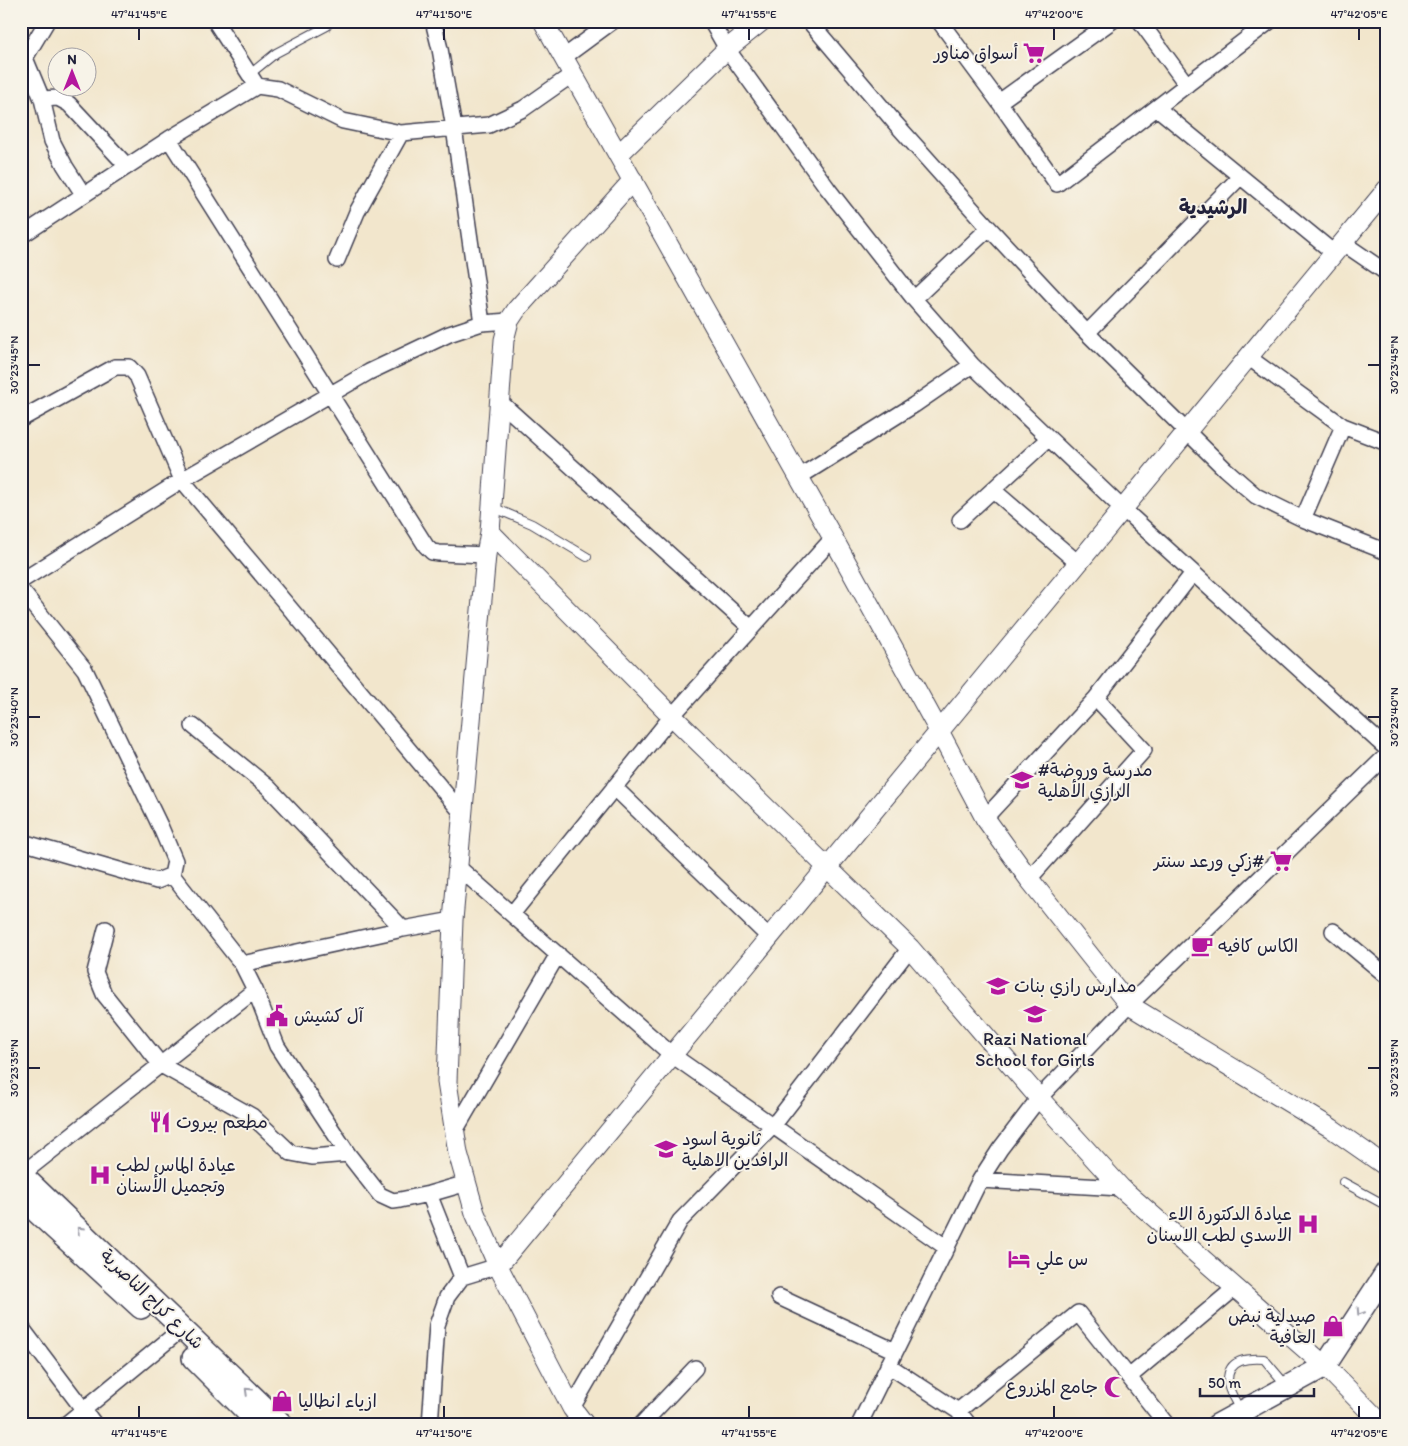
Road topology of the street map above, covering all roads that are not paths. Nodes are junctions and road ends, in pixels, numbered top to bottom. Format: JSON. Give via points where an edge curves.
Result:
{"nodes":[{"id":1,"x":47,"y":21,"type":"edge"},
{"id":2,"x":215,"y":21,"type":"edge"},
{"id":3,"x":433,"y":21,"type":"edge"},
{"id":4,"x":543,"y":21,"type":"edge"},
{"id":5,"x":613,"y":21,"type":"edge"},
{"id":6,"x":711,"y":21,"type":"edge"},
{"id":7,"x":762,"y":21,"type":"edge"},
{"id":8,"x":809,"y":21,"type":"edge"},
{"id":9,"x":1112,"y":21,"type":"edge"},
{"id":10,"x":1140,"y":21,"type":"edge"},
{"id":11,"x":1270,"y":21,"type":"edge"},
{"id":12,"x":945,"y":24,"type":"edge"},
{"id":13,"x":326,"y":26,"type":"dead end"},
{"id":14,"x":727,"y":49,"type":"junction"},
{"id":15,"x":23,"y":56,"type":"edge"},
{"id":16,"x":564,"y":57,"type":"junction"},
{"id":17,"x":573,"y":74,"type":"junction"},
{"id":18,"x":253,"y":80,"type":"junction"},
{"id":19,"x":1187,"y":85,"type":"junction"},
{"id":20,"x":42,"y":99,"type":"junction"},
{"id":21,"x":999,"y":102,"type":"junction"},
{"id":22,"x":1157,"y":108,"type":"junction"},
{"id":23,"x":454,"y":128,"type":"junction"},
{"id":24,"x":400,"y":133,"type":"junction"},
{"id":25,"x":169,"y":139,"type":"junction"},
{"id":26,"x":618,"y":155,"type":"junction"},
{"id":27,"x":127,"y":166,"type":"junction"},
{"id":28,"x":1240,"y":177,"type":"junction"},
{"id":29,"x":633,"y":180,"type":"junction"},
{"id":30,"x":1387,"y":189,"type":"edge"},
{"id":31,"x":83,"y":194,"type":"junction"},
{"id":32,"x":989,"y":228,"type":"junction"},
{"id":33,"x":21,"y":236,"type":"edge"},
{"id":34,"x":1338,"y":248,"type":"junction"},
{"id":35,"x":337,"y":260,"type":"dead end"},
{"id":36,"x":1387,"y":273,"type":"edge"},
{"id":37,"x":914,"y":298,"type":"junction"},
{"id":38,"x":509,"y":321,"type":"junction"},
{"id":39,"x":482,"y":323,"type":"junction"},
{"id":40,"x":1087,"y":333,"type":"junction"},
{"id":41,"x":1248,"y":357,"type":"junction"},
{"id":42,"x":972,"y":365,"type":"junction"},
{"id":43,"x":331,"y":394,"type":"junction"},
{"id":44,"x":500,"y":401,"type":"junction"},
{"id":45,"x":21,"y":419,"type":"edge"},
{"id":46,"x":1343,"y":426,"type":"junction"},
{"id":47,"x":1186,"y":432,"type":"junction"},
{"id":48,"x":1049,"y":438,"type":"junction"},
{"id":49,"x":1387,"y":443,"type":"edge"},
{"id":50,"x":799,"y":476,"type":"junction"},
{"id":51,"x":182,"y":480,"type":"junction"},
{"id":52,"x":993,"y":490,"type":"junction"},
{"id":53,"x":492,"y":507,"type":"junction"},
{"id":54,"x":1123,"y":509,"type":"junction"},
{"id":55,"x":1302,"y":519,"type":"junction"},
{"id":56,"x":960,"y":520,"type":"dead end"},
{"id":57,"x":490,"y":532,"type":"junction"},
{"id":58,"x":833,"y":538,"type":"junction"},
{"id":59,"x":1387,"y":552,"type":"edge"},
{"id":60,"x":486,"y":556,"type":"junction"},
{"id":61,"x":587,"y":557,"type":"dead end"},
{"id":62,"x":1078,"y":563,"type":"junction"},
{"id":63,"x":1193,"y":573,"type":"junction"},
{"id":64,"x":21,"y":581,"type":"edge"},
{"id":65,"x":21,"y":590,"type":"edge"},
{"id":66,"x":751,"y":628,"type":"junction"},
{"id":67,"x":1096,"y":698,"type":"junction"},
{"id":68,"x":672,"y":716,"type":"junction"},
{"id":69,"x":193,"y":726,"type":"dead end"},
{"id":70,"x":939,"y":731,"type":"junction"},
{"id":71,"x":1387,"y":749,"type":"edge"},
{"id":72,"x":1387,"y":756,"type":"edge"},
{"id":73,"x":614,"y":787,"type":"junction"},
{"id":74,"x":462,"y":813,"type":"junction"},
{"id":75,"x":985,"y":818,"type":"junction"},
{"id":76,"x":28,"y":844,"type":"dead end"},
{"id":77,"x":828,"y":866,"type":"junction"},
{"id":78,"x":459,"y":868,"type":"junction"},
{"id":79,"x":172,"y":875,"type":"junction"},
{"id":80,"x":1029,"y":878,"type":"junction"},
{"id":81,"x":512,"y":914,"type":"junction"},
{"id":82,"x":453,"y":920,"type":"junction"},
{"id":83,"x":106,"y":929,"type":"dead end"},
{"id":84,"x":403,"y":929,"type":"junction"},
{"id":85,"x":1333,"y":932,"type":"dead end"},
{"id":86,"x":769,"y":937,"type":"junction"},
{"id":87,"x":910,"y":948,"type":"junction"},
{"id":88,"x":558,"y":954,"type":"junction"},
{"id":89,"x":242,"y":964,"type":"junction"},
{"id":90,"x":1387,"y":976,"type":"edge"},
{"id":91,"x":256,"y":990,"type":"junction"},
{"id":92,"x":1129,"y":1005,"type":"junction"},
{"id":93,"x":672,"y":1055,"type":"junction"},
{"id":94,"x":161,"y":1065,"type":"junction"},
{"id":95,"x":1038,"y":1098,"type":"junction"},
{"id":96,"x":772,"y":1126,"type":"junction"},
{"id":97,"x":455,"y":1131,"type":"junction"},
{"id":98,"x":348,"y":1154,"type":"junction"},
{"id":99,"x":1387,"y":1167,"type":"edge"},
{"id":100,"x":22,"y":1174,"type":"edge"},
{"id":101,"x":980,"y":1180,"type":"junction"},
{"id":102,"x":1343,"y":1182,"type":"dead end"},
{"id":103,"x":467,"y":1183,"type":"junction"},
{"id":104,"x":1121,"y":1188,"type":"junction"},
{"id":105,"x":429,"y":1194,"type":"junction"},
{"id":106,"x":21,"y":1198,"type":"edge"},
{"id":107,"x":1387,"y":1206,"type":"edge"},
{"id":108,"x":947,"y":1248,"type":"junction"},
{"id":109,"x":498,"y":1266,"type":"junction"},
{"id":110,"x":1387,"y":1272,"type":"edge"},
{"id":111,"x":462,"y":1277,"type":"junction"},
{"id":112,"x":1235,"y":1288,"type":"junction"},
{"id":113,"x":779,"y":1297,"type":"dead end"},
{"id":114,"x":21,"y":1327,"type":"edge"},
{"id":115,"x":172,"y":1336,"type":"junction"},
{"id":116,"x":894,"y":1351,"type":"junction"},
{"id":117,"x":888,"y":1365,"type":"junction"},
{"id":118,"x":1325,"y":1366,"type":"junction"},
{"id":119,"x":695,"y":1368,"type":"dead end"},
{"id":120,"x":1129,"y":1376,"type":"junction"},
{"id":121,"x":1287,"y":1387,"type":"junction"},
{"id":122,"x":84,"y":1409,"type":"junction"},
{"id":123,"x":958,"y":1412,"type":"junction"},
{"id":124,"x":1240,"y":1412,"type":"junction"},
{"id":125,"x":575,"y":1418,"type":"edge"},
{"id":126,"x":65,"y":1425,"type":"edge"},
{"id":127,"x":96,"y":1425,"type":"edge"},
{"id":128,"x":260,"y":1425,"type":"edge"},
{"id":129,"x":283,"y":1425,"type":"edge"},
{"id":130,"x":430,"y":1425,"type":"edge"},
{"id":131,"x":641,"y":1425,"type":"edge"},
{"id":132,"x":859,"y":1425,"type":"edge"},
{"id":133,"x":969,"y":1425,"type":"edge"},
{"id":134,"x":1167,"y":1425,"type":"edge"},
{"id":135,"x":1217,"y":1425,"type":"edge"},
{"id":136,"x":1383,"y":1425,"type":"edge"}],
"edges":[{"from":1,"to":15,"type":"street"},
{"from":2,"to":18,"type":"street"},
{"from":3,"to":23,"type":"street"},
{"from":4,"to":16,"type":"street"},
{"from":5,"to":16,"type":"street"},
{"from":6,"to":14,"type":"street"},
{"from":7,"to":14,"type":"street"},
{"from":8,"to":32,"type":"street"},
{"from":9,"to":21,"type":"street"},
{"from":10,"to":19,"type":"street"},
{"from":11,"to":19,"type":"street"},
{"from":12,"to":21,"type":"street"},
{"from":13,"to":18,"type":"lane","via":[[276,53]]},
{"from":14,"to":26,"type":"street"},
{"from":14,"to":37,"type":"street","via":[[828,189]]},
{"from":15,"to":20,"type":"street"},
{"from":16,"to":17,"type":"street"},
{"from":17,"to":23,"type":"street","via":[[523,109],[489,125]]},
{"from":17,"to":26,"type":"street"},
{"from":18,"to":24,"type":"street","via":[[344,120]]},
{"from":18,"to":25,"type":"street"},
{"from":19,"to":22,"type":"street"},
{"from":20,"to":27,"type":"street","via":[[58,98],[69,104]]},
{"from":20,"to":31,"type":"street","via":[[52,141]]},
{"from":21,"to":22,"type":"street","via":[[1057,184]]},
{"from":22,"to":28,"type":"street"},
{"from":23,"to":24,"type":"street"},
{"from":23,"to":39,"type":"street"},
{"from":24,"to":35,"type":"street","via":[[357,212]]},
{"from":25,"to":27,"type":"street"},
{"from":25,"to":43,"type":"street"},
{"from":26,"to":29,"type":"street"},
{"from":27,"to":31,"type":"street"},
{"from":28,"to":34,"type":"street"},
{"from":28,"to":40,"type":"street"},
{"from":29,"to":38,"type":"street"},
{"from":29,"to":50,"type":"street"},
{"from":30,"to":34,"type":"street"},
{"from":31,"to":33,"type":"street"},
{"from":32,"to":37,"type":"street"},
{"from":32,"to":40,"type":"street"},
{"from":34,"to":36,"type":"street"},
{"from":34,"to":41,"type":"street"},
{"from":37,"to":42,"type":"street"},
{"from":38,"to":39,"type":"street"},
{"from":38,"to":44,"type":"street","via":[[504,340]]},
{"from":39,"to":43,"type":"street","via":[[449,334]]},
{"from":40,"to":47,"type":"street"},
{"from":41,"to":46,"type":"street"},
{"from":41,"to":47,"type":"street"},
{"from":42,"to":48,"type":"street"},
{"from":42,"to":50,"type":"street"},
{"from":43,"to":51,"type":"street"},
{"from":43,"to":60,"type":"street","via":[[426,546],[432,552]]},
{"from":44,"to":53,"type":"street"},
{"from":44,"to":66,"type":"street"},
{"from":45,"to":51,"type":"street","via":[[115,367],[130,367],[137,376]]},
{"from":46,"to":49,"type":"street"},
{"from":46,"to":55,"type":"street"},
{"from":47,"to":54,"type":"street"},
{"from":47,"to":55,"type":"street","via":[[1256,496]]},
{"from":48,"to":52,"type":"street"},
{"from":48,"to":54,"type":"street"},
{"from":50,"to":58,"type":"street"},
{"from":51,"to":64,"type":"street"},
{"from":51,"to":74,"type":"street"},
{"from":52,"to":56,"type":"street"},
{"from":52,"to":62,"type":"street"},
{"from":53,"to":57,"type":"street"},
{"from":53,"to":61,"type":"lane","via":[[532,524]]},
{"from":54,"to":62,"type":"street"},
{"from":54,"to":63,"type":"street"},
{"from":55,"to":59,"type":"street"},
{"from":57,"to":60,"type":"street"},
{"from":57,"to":68,"type":"street"},
{"from":58,"to":66,"type":"street"},
{"from":58,"to":70,"type":"street"},
{"from":60,"to":74,"type":"street"},
{"from":62,"to":70,"type":"street"},
{"from":63,"to":67,"type":"street"},
{"from":63,"to":71,"type":"street"},
{"from":65,"to":79,"type":"street","via":[[85,670],[175,860]]},
{"from":66,"to":68,"type":"street"},
{"from":67,"to":75,"type":"street"},
{"from":67,"to":80,"type":"street","via":[[1144,750]]},
{"from":68,"to":73,"type":"street"},
{"from":68,"to":77,"type":"street"},
{"from":69,"to":84,"type":"street","via":[[268,787]]},
{"from":70,"to":75,"type":"street"},
{"from":70,"to":77,"type":"street"},
{"from":72,"to":92,"type":"street"},
{"from":73,"to":81,"type":"street"},
{"from":73,"to":86,"type":"street"},
{"from":74,"to":78,"type":"street"},
{"from":75,"to":80,"type":"street"},
{"from":76,"to":79,"type":"street","via":[[157,881]]},
{"from":77,"to":86,"type":"street"},
{"from":77,"to":87,"type":"street"},
{"from":78,"to":81,"type":"street"},
{"from":78,"to":82,"type":"street"},
{"from":79,"to":89,"type":"street"},
{"from":80,"to":92,"type":"street"},
{"from":81,"to":88,"type":"street"},
{"from":82,"to":84,"type":"street"},
{"from":82,"to":97,"type":"street","via":[[447,1082]]},
{"from":83,"to":94,"type":"street","via":[[95,972],[104,994]]},
{"from":84,"to":89,"type":"street"},
{"from":85,"to":90,"type":"street"},
{"from":86,"to":93,"type":"street"},
{"from":87,"to":95,"type":"street"},
{"from":87,"to":96,"type":"street"},
{"from":88,"to":93,"type":"street"},
{"from":88,"to":97,"type":"street"},
{"from":89,"to":91,"type":"street"},
{"from":91,"to":94,"type":"street"},
{"from":91,"to":98,"type":"street","via":[[277,1046]]},
{"from":92,"to":95,"type":"street"},
{"from":92,"to":99,"type":"street","via":[[1331,1128]]},
{"from":93,"to":96,"type":"street"},
{"from":93,"to":109,"type":"street"},
{"from":94,"to":98,"type":"street","via":[[252,1116],[291,1154],[312,1157]]},
{"from":94,"to":100,"type":"street"},
{"from":95,"to":101,"type":"street"},
{"from":95,"to":104,"type":"street"},
{"from":96,"to":108,"type":"street"},
{"from":96,"to":125,"type":"street","via":[[680,1221]]},
{"from":97,"to":103,"type":"street"},
{"from":98,"to":105,"type":"street","via":[[386,1199],[400,1200]]},
{"from":129,"to":100,"type":"main road","name":"شارع كراج الناصرية","one_way":true},
{"from":101,"to":104,"type":"street"},
{"from":101,"to":108,"type":"street"},
{"from":102,"to":107,"type":"lane"},
{"from":103,"to":105,"type":"street"},
{"from":103,"to":109,"type":"street","via":[[475,1213]]},
{"from":104,"to":112,"type":"street"},
{"from":105,"to":111,"type":"street"},
{"from":106,"to":115,"type":"main road","name":"شارع كراج الناصرية"},
{"from":108,"to":116,"type":"street"},
{"from":109,"to":111,"type":"street"},
{"from":109,"to":125,"type":"street"},
{"from":110,"to":118,"type":"main road","one_way":true},
{"from":111,"to":130,"type":"street","via":[[448,1296],[437,1325]]},
{"from":112,"to":118,"type":"street"},
{"from":112,"to":120,"type":"street"},
{"from":113,"to":116,"type":"street"},
{"from":114,"to":122,"type":"street"},
{"from":115,"to":122,"type":"street"},
{"from":115,"to":128,"type":"main road","name":"شارع كراج الناصرية"},
{"from":116,"to":117,"type":"street"},
{"from":117,"to":123,"type":"street"},
{"from":117,"to":132,"type":"street"},
{"from":118,"to":121,"type":"main road"},
{"from":118,"to":136,"type":"street"},
{"from":119,"to":131,"type":"street"},
{"from":120,"to":123,"type":"street","via":[[1078,1313]]},
{"from":120,"to":134,"type":"street"},
{"from":121,"to":124,"type":"main road"},
{"from":121,"to":124,"type":"lane","via":[[1264,1359],[1238,1360],[1230,1369],[1227,1381]]},
{"from":122,"to":126,"type":"street"},
{"from":122,"to":127,"type":"street"},
{"from":123,"to":133,"type":"street"},
{"from":124,"to":135,"type":"main road"}]}
